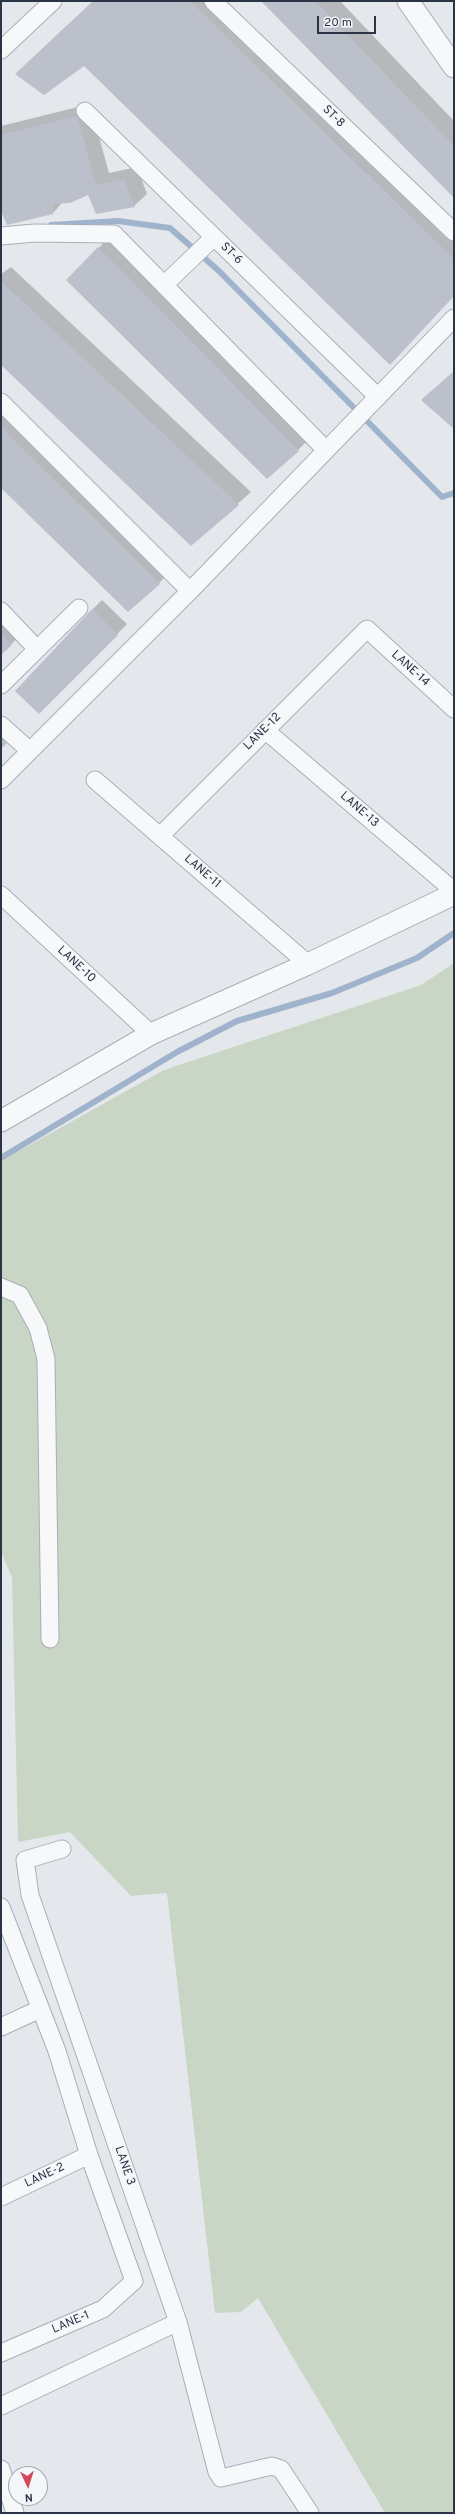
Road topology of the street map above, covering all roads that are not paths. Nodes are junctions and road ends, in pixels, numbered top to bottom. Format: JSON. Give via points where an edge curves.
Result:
{"nodes":[{"id":1,"x":53,"y":1,"type":"edge"},
{"id":2,"x":213,"y":1,"type":"edge"},
{"id":3,"x":408,"y":1,"type":"edge"},
{"id":4,"x":1,"y":50,"type":"edge"},
{"id":5,"x":454,"y":67,"type":"edge"},
{"id":6,"x":84,"y":111,"type":"dead end"},
{"id":7,"x":454,"y":232,"type":"edge"},
{"id":8,"x":1,"y":236,"type":"edge"},
{"id":9,"x":214,"y":237,"type":"junction"},
{"id":10,"x":164,"y":286,"type":"junction"},
{"id":11,"x":453,"y":320,"type":"edge"},
{"id":12,"x":378,"y":397,"type":"junction"},
{"id":13,"x":1,"y":402,"type":"edge"},
{"id":14,"x":326,"y":450,"type":"junction"},
{"id":15,"x":190,"y":591,"type":"junction"},
{"id":16,"x":79,"y":608,"type":"dead end"},
{"id":17,"x":1,"y":611,"type":"edge"},
{"id":18,"x":367,"y":629,"type":"joint"},
{"id":19,"x":37,"y":649,"type":"junction"},
{"id":20,"x":1,"y":685,"type":"edge"},
{"id":21,"x":454,"y":709,"type":"edge"},
{"id":22,"x":1,"y":725,"type":"edge"},
{"id":23,"x":265,"y":730,"type":"junction"},
{"id":24,"x":30,"y":751,"type":"junction"},
{"id":25,"x":1,"y":780,"type":"edge"},
{"id":26,"x":95,"y":780,"type":"dead end"},
{"id":27,"x":160,"y":836,"type":"junction"},
{"id":28,"x":454,"y":892,"type":"edge"},
{"id":29,"x":1,"y":895,"type":"edge"},
{"id":30,"x":308,"y":964,"type":"junction"},
{"id":31,"x":151,"y":1034,"type":"junction"},
{"id":32,"x":1,"y":1120,"type":"edge"},
{"id":33,"x":1,"y":1287,"type":"edge"},
{"id":34,"x":50,"y":1639,"type":"dead end"},
{"id":35,"x":62,"y":1849,"type":"dead end"},
{"id":36,"x":1,"y":1907,"type":"edge"},
{"id":37,"x":40,"y":2009,"type":"junction"},
{"id":38,"x":1,"y":2027,"type":"edge"},
{"id":39,"x":89,"y":2155,"type":"junction"},
{"id":40,"x":1,"y":2197,"type":"edge"},
{"id":41,"x":178,"y":2322,"type":"junction"},
{"id":42,"x":1,"y":2353,"type":"edge"},
{"id":43,"x":1,"y":2406,"type":"edge"},
{"id":44,"x":1,"y":2469,"type":"edge"},
{"id":45,"x":15,"y":2513,"type":"edge"},
{"id":46,"x":310,"y":2513,"type":"edge"}],
"edges":[{"from":1,"to":4,"type":"street"},
{"from":2,"to":7,"type":"street","name":"ST-8"},
{"from":3,"to":5,"type":"street"},
{"from":6,"to":9,"type":"street","name":"ST-6"},
{"from":8,"to":10,"type":"street","via":[[35,233],[114,234]]},
{"from":9,"to":10,"type":"street"},
{"from":9,"to":12,"type":"street","name":"ST-6"},
{"from":10,"to":14,"type":"street"},
{"from":11,"to":12,"type":"street"},
{"from":12,"to":14,"type":"street"},
{"from":13,"to":15,"type":"street"},
{"from":14,"to":15,"type":"street"},
{"from":15,"to":24,"type":"street"},
{"from":16,"to":19,"type":"street"},
{"from":17,"to":19,"type":"street"},
{"from":18,"to":21,"type":"street","name":"LANE-14"},
{"from":18,"to":23,"type":"street","name":"LANE-12"},
{"from":19,"to":20,"type":"street"},
{"from":22,"to":24,"type":"street"},
{"from":23,"to":27,"type":"street","name":"LANE-12"},
{"from":23,"to":28,"type":"street","name":"LANE-13"},
{"from":24,"to":25,"type":"street"},
{"from":26,"to":27,"type":"street","name":"LANE-11"},
{"from":27,"to":30,"type":"street","name":"LANE-11"},
{"from":28,"to":30,"type":"street"},
{"from":29,"to":31,"type":"street","name":"LANE-10"},
{"from":30,"to":31,"type":"street"},
{"from":31,"to":32,"type":"street"},
{"from":33,"to":34,"type":"street","via":[[20,1295],[38,1328],[46,1358]]},
{"from":35,"to":41,"type":"street","name":"LANE 3","via":[[25,1860],[30,1895]]},
{"from":36,"to":37,"type":"street"},
{"from":37,"to":38,"type":"street"},
{"from":37,"to":39,"type":"street","via":[[57,2051]]},
{"from":39,"to":40,"type":"street","name":"LANE-2"},
{"from":39,"to":42,"type":"street","name":"LANE-1","via":[[134,2281],[103,2309]]},
{"from":41,"to":43,"type":"street"},
{"from":41,"to":46,"type":"street","via":[[217,2472],[221,2478],[230,2478],[257,2468],[272,2466],[281,2469]]},
{"from":44,"to":45,"type":"street"}]}
